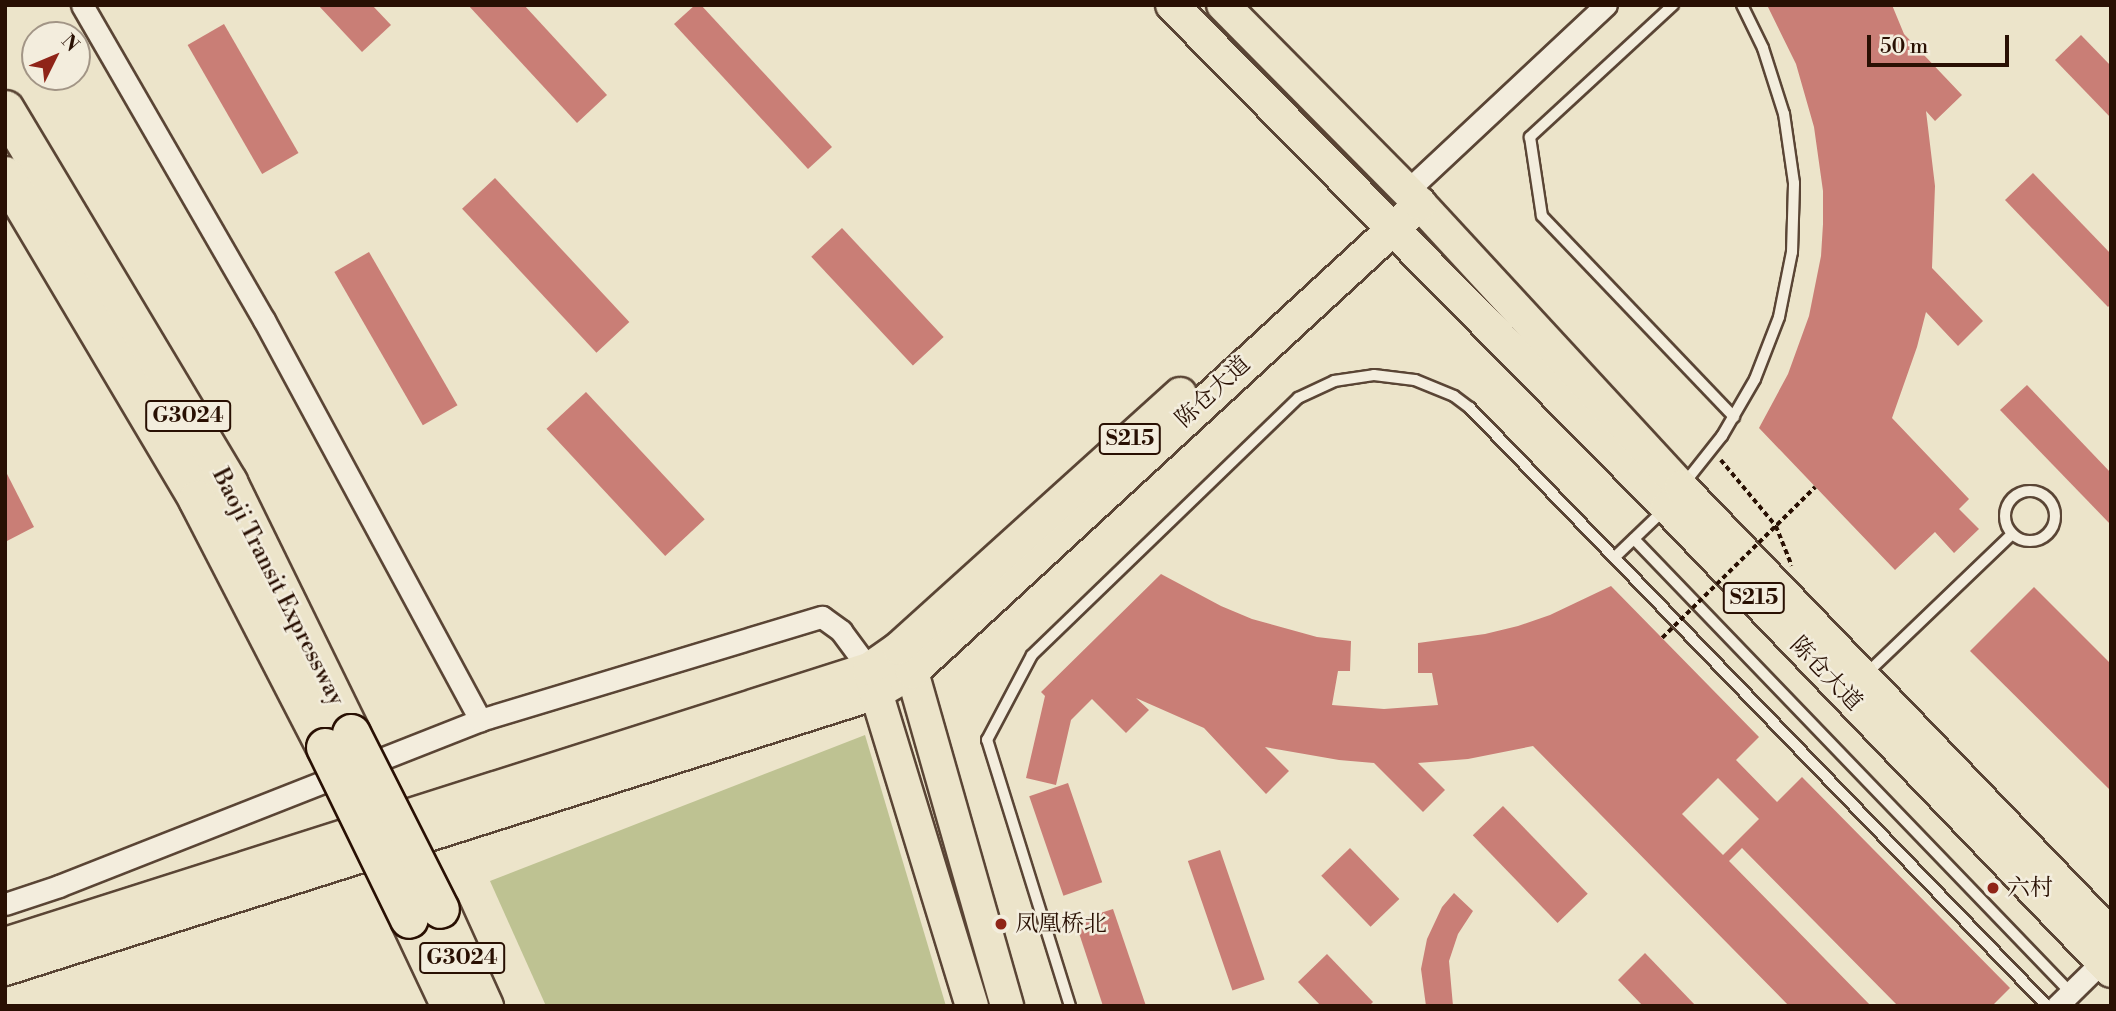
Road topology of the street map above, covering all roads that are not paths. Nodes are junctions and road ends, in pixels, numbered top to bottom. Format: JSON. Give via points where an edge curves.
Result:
{"nodes":[{"id":1,"x":82,"y":5,"type":"edge"},
{"id":2,"x":1172,"y":5,"type":"edge"},
{"id":3,"x":1223,"y":5,"type":"edge"},
{"id":4,"x":1606,"y":5,"type":"edge"},
{"id":5,"x":1674,"y":5,"type":"edge"},
{"id":6,"x":1742,"y":5,"type":"edge"},
{"id":7,"x":5,"y":109,"type":"edge"},
{"id":8,"x":5,"y":175,"type":"edge"},
{"id":9,"x":1414,"y":197,"type":"junction"},
{"id":10,"x":1386,"y":222,"type":"junction"},
{"id":11,"x":1734,"y":417,"type":"junction"},
{"id":12,"x":1674,"y":497,"type":"junction"},
{"id":13,"x":2012,"y":534,"type":"junction"},
{"id":14,"x":1634,"y":539,"type":"junction"},
{"id":15,"x":1615,"y":557,"type":"junction"},
{"id":16,"x":905,"y":660,"type":"junction"},
{"id":17,"x":1863,"y":677,"type":"junction"},
{"id":18,"x":873,"y":681,"type":"junction"},
{"id":19,"x":480,"y":720,"type":"junction"},
{"id":20,"x":338,"y":740,"type":"junction"},
{"id":21,"x":5,"y":904,"type":"edge"},
{"id":22,"x":425,"y":914,"type":"junction"},
{"id":23,"x":5,"y":944,"type":"edge"},
{"id":24,"x":2109,"y":955,"type":"edge"},
{"id":25,"x":5,"y":969,"type":"edge"},
{"id":26,"x":2064,"y":999,"type":"edge"},
{"id":27,"x":450,"y":1006,"type":"edge"},
{"id":28,"x":484,"y":1006,"type":"edge"},
{"id":29,"x":972,"y":1006,"type":"edge"},
{"id":30,"x":1007,"y":1006,"type":"edge"},
{"id":31,"x":1070,"y":1006,"type":"edge"},
{"id":32,"x":2047,"y":1006,"type":"edge"}],
"edges":[{"from":1,"to":19,"type":"street","via":[[252,297]]},
{"from":2,"to":10,"type":"main road","name":"陈仓大道","number":"S215"},
{"from":3,"to":9,"type":"main road","name":"陈仓大道","number":"S215"},
{"from":4,"to":9,"type":"street"},
{"from":5,"to":11,"type":"lane","via":[[1530,137],[1542,216]]},
{"from":6,"to":11,"type":"lane","via":[[1763,48],[1784,114],[1792,160],[1794,218],[1779,317],[1755,379]]},
{"from":7,"to":20,"type":"highway","name":"Baoji Transit Expressway","number":"G3024","via":[[228,482]]},
{"from":8,"to":20,"type":"highway","name":"Baoji Transit Expressway","number":"G3024"},
{"from":9,"to":10,"type":"main road","name":"陈仓大道","number":"S215"},
{"from":9,"to":12,"type":"main road","name":"陈仓大道","number":"S215"},
{"from":10,"to":12,"type":"main road","name":"陈仓大道","number":"S215"},
{"from":10,"to":16,"type":"main road","name":"陈仓大道","number":"S215"},
{"from":11,"to":12,"type":"lane"},
{"from":12,"to":14,"type":"lane"},
{"from":12,"to":17,"type":"main road","name":"陈仓大道","number":"S215"},
{"from":12,"to":24,"type":"main road","name":"陈仓大道","number":"S215"},
{"from":13,"to":13,"type":"lane","via":[[2036,541],[2050,531],[2055,515],[2048,499],[2033,491],[2009,502],[2005,518]]},
{"from":13,"to":17,"type":"lane"},
{"from":14,"to":15,"type":"lane"},
{"from":14,"to":26,"type":"lane"},
{"from":15,"to":31,"type":"lane","via":[[1471,408],[1435,387],[1374,374],[1334,381],[1298,398],[1032,655],[987,740]]},
{"from":15,"to":32,"type":"lane"},
{"from":16,"to":18,"type":"main road","name":"陈仓大道","number":"S215"},
{"from":16,"to":30,"type":"main road"},
{"from":17,"to":24,"type":"main road","name":"陈仓大道","number":"S215"},
{"from":18,"to":19,"type":"street","via":[[841,631],[822,617]]},
{"from":18,"to":23,"type":"main road"},
{"from":18,"to":25,"type":"main road"},
{"from":18,"to":29,"type":"main road"},
{"from":19,"to":21,"type":"street"},
{"from":20,"to":22,"type":"highway","name":"Baoji Transit Expressway","number":"G3024","bridge":true},
{"from":22,"to":27,"type":"highway","name":"Baoji Transit Expressway","number":"G3024"},
{"from":22,"to":28,"type":"highway","name":"Baoji Transit Expressway","number":"G3024"},
{"from":24,"to":26,"type":"street"}]}
